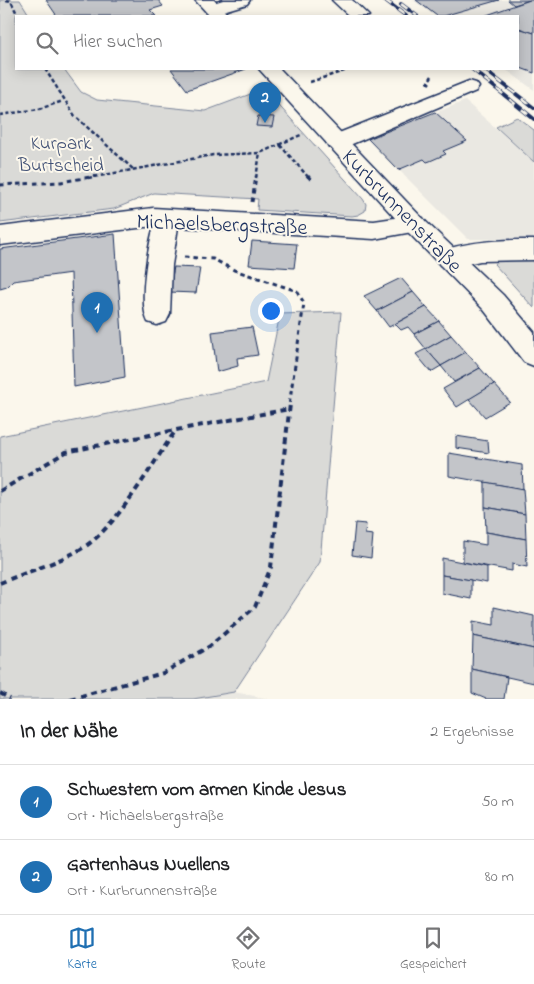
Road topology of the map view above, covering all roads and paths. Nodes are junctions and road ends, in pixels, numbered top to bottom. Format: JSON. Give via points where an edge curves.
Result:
{"nodes":[{"id":1,"x":6,"y":0,"type":"edge"},
{"id":2,"x":241,"y":0,"type":"edge"},
{"id":3,"x":341,"y":0,"type":"edge"},
{"id":4,"x":212,"y":8,"type":"edge"},
{"id":5,"x":17,"y":15,"type":"edge"},
{"id":6,"x":359,"y":15,"type":"edge"},
{"id":7,"x":45,"y":70,"type":"edge"},
{"id":8,"x":270,"y":70,"type":"edge"},
{"id":9,"x":347,"y":70,"type":"edge"},
{"id":10,"x":432,"y":76,"type":"dead end"},
{"id":11,"x":428,"y":82,"type":"dead end"},
{"id":12,"x":308,"y":83,"type":"dead end"},
{"id":13,"x":469,"y":87,"type":"dead end"},
{"id":14,"x":64,"y":101,"type":"junction"},
{"id":15,"x":0,"y":114,"type":"edge"},
{"id":16,"x":322,"y":126,"type":"junction"},
{"id":17,"x":337,"y":142,"type":"junction"},
{"id":18,"x":280,"y":145,"type":"junction"},
{"id":19,"x":260,"y":153,"type":"junction"},
{"id":20,"x":135,"y":170,"type":"junction"},
{"id":21,"x":312,"y":181,"type":"dead end"},
{"id":22,"x":0,"y":185,"type":"edge"},
{"id":23,"x":253,"y":195,"type":"dead end"},
{"id":24,"x":169,"y":217,"type":"junction"},
{"id":25,"x":415,"y":224,"type":"junction"},
{"id":26,"x":0,"y":236,"type":"edge"},
{"id":27,"x":534,"y":250,"type":"edge"},
{"id":28,"x":159,"y":255,"type":"junction"},
{"id":29,"x":449,"y":258,"type":"junction"},
{"id":30,"x":157,"y":314,"type":"dead end"},
{"id":31,"x":534,"y":354,"type":"edge"},
{"id":32,"x":289,"y":409,"type":"junction"},
{"id":33,"x":176,"y":430,"type":"junction"},
{"id":34,"x":0,"y":490,"type":"edge"},
{"id":35,"x":0,"y":583,"type":"edge"},
{"id":36,"x":0,"y":693,"type":"edge"},
{"id":37,"x":10,"y":699,"type":"edge"},
{"id":38,"x":70,"y":699,"type":"edge"}],
"edges":[{"from":1,"to":5,"type":"path","via":[[10,1]]},
{"from":2,"to":4,"type":"street"},
{"from":3,"to":6,"type":"street"},
{"from":7,"to":14,"type":"path"},
{"from":8,"to":16,"type":"street","name":"Kurbrunnenstraße"},
{"from":9,"to":12,"type":"path"},
{"from":10,"to":11,"type":"path"},
{"from":13,"to":17,"type":"street"},
{"from":14,"to":15,"type":"path","via":[[39,109]]},
{"from":14,"to":20,"type":"path","via":[[75,116]]},
{"from":16,"to":17,"type":"street","name":"Kurbrunnenstraße"},
{"from":16,"to":18,"type":"path"},
{"from":17,"to":25,"type":"street","name":"Kurbrunnenstraße"},
{"from":18,"to":19,"type":"path"},
{"from":18,"to":21,"type":"path"},
{"from":19,"to":20,"type":"path","via":[[213,155]]},
{"from":19,"to":23,"type":"path"},
{"from":20,"to":22,"type":"path","via":[[60,182]]},
{"from":24,"to":25,"type":"street","name":"Michaelsbergstraße","via":[[374,230]]},
{"from":24,"to":26,"type":"street","name":"Michaelsbergstraße"},
{"from":24,"to":28,"type":"street"},
{"from":25,"to":29,"type":"street","name":"Kurbrunnenstraße"},
{"from":27,"to":29,"type":"street","via":[[485,250]]},
{"from":28,"to":30,"type":"street"},
{"from":28,"to":32,"type":"path","via":[[213,259],[234,270],[297,292],[304,303]]},
{"from":29,"to":31,"type":"street","name":"Kurbrunnenstraße","via":[[523,336]]},
{"from":32,"to":33,"type":"path"},
{"from":32,"to":38,"type":"path","via":[[271,567],[255,607],[210,646],[163,673]]},
{"from":33,"to":34,"type":"path","via":[[66,452]]},
{"from":33,"to":35,"type":"path","via":[[114,521],[99,536],[82,549]]},
{"from":36,"to":37,"type":"path"}]}
